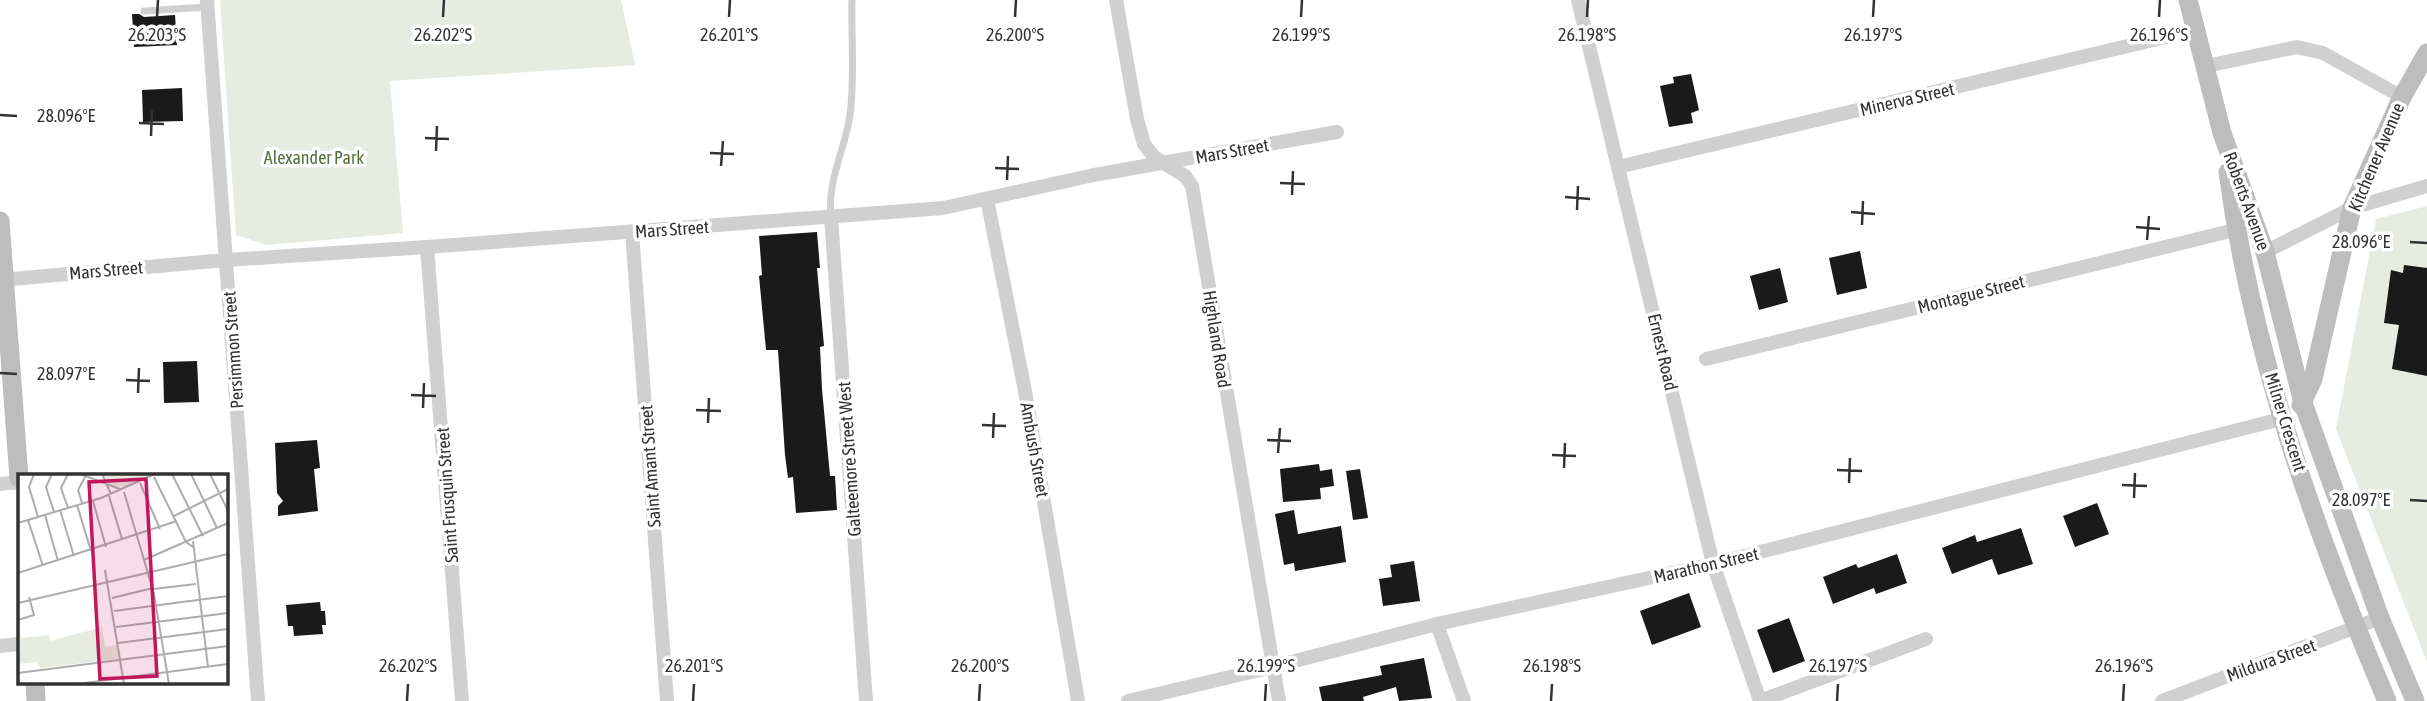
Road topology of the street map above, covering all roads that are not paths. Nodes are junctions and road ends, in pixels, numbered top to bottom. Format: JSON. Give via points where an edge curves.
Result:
{"nodes":[{"id":1,"x":852,"y":0,"type":"edge"},
{"id":2,"x":1116,"y":0,"type":"edge"},
{"id":3,"x":1578,"y":0,"type":"edge"},
{"id":4,"x":2188,"y":0,"type":"edge"},
{"id":5,"x":207,"y":4,"type":"edge"},
{"id":6,"x":144,"y":11,"type":"dead end"},
{"id":7,"x":2195,"y":30,"type":"junction"},
{"id":8,"x":2427,"y":53,"type":"edge"},
{"id":9,"x":2206,"y":66,"type":"junction"},
{"id":10,"x":2402,"y":97,"type":"junction"},
{"id":11,"x":1337,"y":132,"type":"dead end"},
{"id":12,"x":2222,"y":133,"type":"junction"},
{"id":13,"x":1163,"y":163,"type":"junction"},
{"id":14,"x":1618,"y":167,"type":"junction"},
{"id":15,"x":2427,"y":186,"type":"edge"},
{"id":16,"x":987,"y":200,"type":"junction"},
{"id":17,"x":2352,"y":208,"type":"junction"},
{"id":18,"x":831,"y":216,"type":"junction"},
{"id":19,"x":0,"y":222,"type":"edge"},
{"id":20,"x":2235,"y":230,"type":"junction"},
{"id":21,"x":632,"y":232,"type":"junction"},
{"id":22,"x":427,"y":247,"type":"junction"},
{"id":23,"x":2266,"y":252,"type":"junction"},
{"id":24,"x":226,"y":260,"type":"junction"},
{"id":25,"x":2,"y":279,"type":"edge"},
{"id":26,"x":1706,"y":359,"type":"dead end"},
{"id":27,"x":2303,"y":403,"type":"junction"},
{"id":28,"x":2281,"y":419,"type":"junction"},
{"id":29,"x":18,"y":474,"type":"edge"},
{"id":30,"x":18,"y":480,"type":"edge"},
{"id":31,"x":0,"y":484,"type":"edge"},
{"id":32,"x":1713,"y":564,"type":"junction"},
{"id":33,"x":2380,"y":618,"type":"junction"},
{"id":34,"x":1437,"y":624,"type":"junction"},
{"id":35,"x":2356,"y":628,"type":"junction"},
{"id":36,"x":1926,"y":639,"type":"dead end"},
{"id":37,"x":18,"y":644,"type":"edge"},
{"id":38,"x":0,"y":646,"type":"edge"},
{"id":39,"x":1272,"y":667,"type":"junction"},
{"id":40,"x":258,"y":701,"type":"edge"},
{"id":41,"x":462,"y":701,"type":"edge"},
{"id":42,"x":667,"y":701,"type":"edge"},
{"id":43,"x":866,"y":701,"type":"edge"},
{"id":44,"x":1078,"y":701,"type":"edge"},
{"id":45,"x":1128,"y":701,"type":"edge"},
{"id":46,"x":1279,"y":701,"type":"edge"},
{"id":47,"x":1464,"y":701,"type":"edge"},
{"id":48,"x":1760,"y":701,"type":"edge"},
{"id":49,"x":2162,"y":701,"type":"edge"},
{"id":50,"x":2387,"y":701,"type":"edge"},
{"id":51,"x":2415,"y":701,"type":"edge"}],
"edges":[{"from":1,"to":18,"type":"lane","via":[[849,117],[832,180]]},
{"from":2,"to":13,"type":"street","name":"Highland Road","via":[[1141,136],[1147,150]]},
{"from":3,"to":14,"type":"street","name":"Ernest Road"},
{"from":4,"to":7,"type":"main road","name":"Roberts Avenue"},
{"from":5,"to":6,"type":"lane"},
{"from":5,"to":24,"type":"street","name":"Persimmon Street"},
{"from":7,"to":9,"type":"main road","name":"Roberts Avenue"},
{"from":7,"to":14,"type":"street","name":"Minerva Street"},
{"from":8,"to":10,"type":"main road","name":"Kitchener Avenue"},
{"from":9,"to":10,"type":"street","via":[[2287,47],[2304,48],[2323,53]]},
{"from":9,"to":12,"type":"main road","name":"Roberts Avenue"},
{"from":10,"to":17,"type":"main road","name":"Kitchener Avenue"},
{"from":11,"to":13,"type":"street","name":"Mars Street"},
{"from":12,"to":20,"type":"main road","name":"Milner Crescent"},
{"from":12,"to":23,"type":"main road","name":"Roberts Avenue"},
{"from":13,"to":16,"type":"street","name":"Mars Street"},
{"from":13,"to":39,"type":"street","name":"Highland Road","via":[[1192,186]]},
{"from":14,"to":32,"type":"street","name":"Ernest Road"},
{"from":15,"to":17,"type":"street"},
{"from":16,"to":18,"type":"street","name":"Mars Street"},
{"from":16,"to":44,"type":"street","name":"Ambush Street"},
{"from":17,"to":23,"type":"street"},
{"from":17,"to":27,"type":"main road","name":"Kitchener Avenue","via":[[2313,379]]},
{"from":18,"to":21,"type":"street","name":"Mars Street"},
{"from":18,"to":43,"type":"street","name":"Galteemore Street West"},
{"from":19,"to":25,"type":"main road"},
{"from":20,"to":26,"type":"street","name":"Montague Street"},
{"from":20,"to":28,"type":"main road","name":"Milner Crescent"},
{"from":21,"to":22,"type":"street","name":"Mars Street"},
{"from":21,"to":42,"type":"street","name":"Saint Amant Street"},
{"from":22,"to":24,"type":"street","name":"Mars Street"},
{"from":22,"to":41,"type":"street","name":"Saint Frusquin Street"},
{"from":23,"to":27,"type":"main road","name":"Roberts Avenue"},
{"from":24,"to":25,"type":"street","name":"Mars Street"},
{"from":24,"to":40,"type":"street","name":"Persimmon Street"},
{"from":25,"to":29,"type":"main road"},
{"from":27,"to":28,"type":"main road"},
{"from":27,"to":33,"type":"main road","name":"Milner Crescent"},
{"from":28,"to":32,"type":"street","name":"Marathon Street"},
{"from":28,"to":35,"type":"main road","name":"Milner Crescent"},
{"from":30,"to":31,"type":"street"},
{"from":32,"to":34,"type":"street","name":"Marathon Street"},
{"from":32,"to":48,"type":"street","name":"Ernest Road"},
{"from":33,"to":35,"type":"street","name":"Mildura Street"},
{"from":33,"to":51,"type":"main road","name":"Milner Crescent"},
{"from":34,"to":39,"type":"street","name":"Marathon Street"},
{"from":34,"to":47,"type":"street"},
{"from":35,"to":49,"type":"street","name":"Mildura Street"},
{"from":35,"to":50,"type":"main road","name":"Milner Crescent"},
{"from":36,"to":48,"type":"street"},
{"from":37,"to":38,"type":"street"},
{"from":39,"to":45,"type":"street","name":"Marathon Street"},
{"from":39,"to":46,"type":"street","name":"Highland Road"}]}
